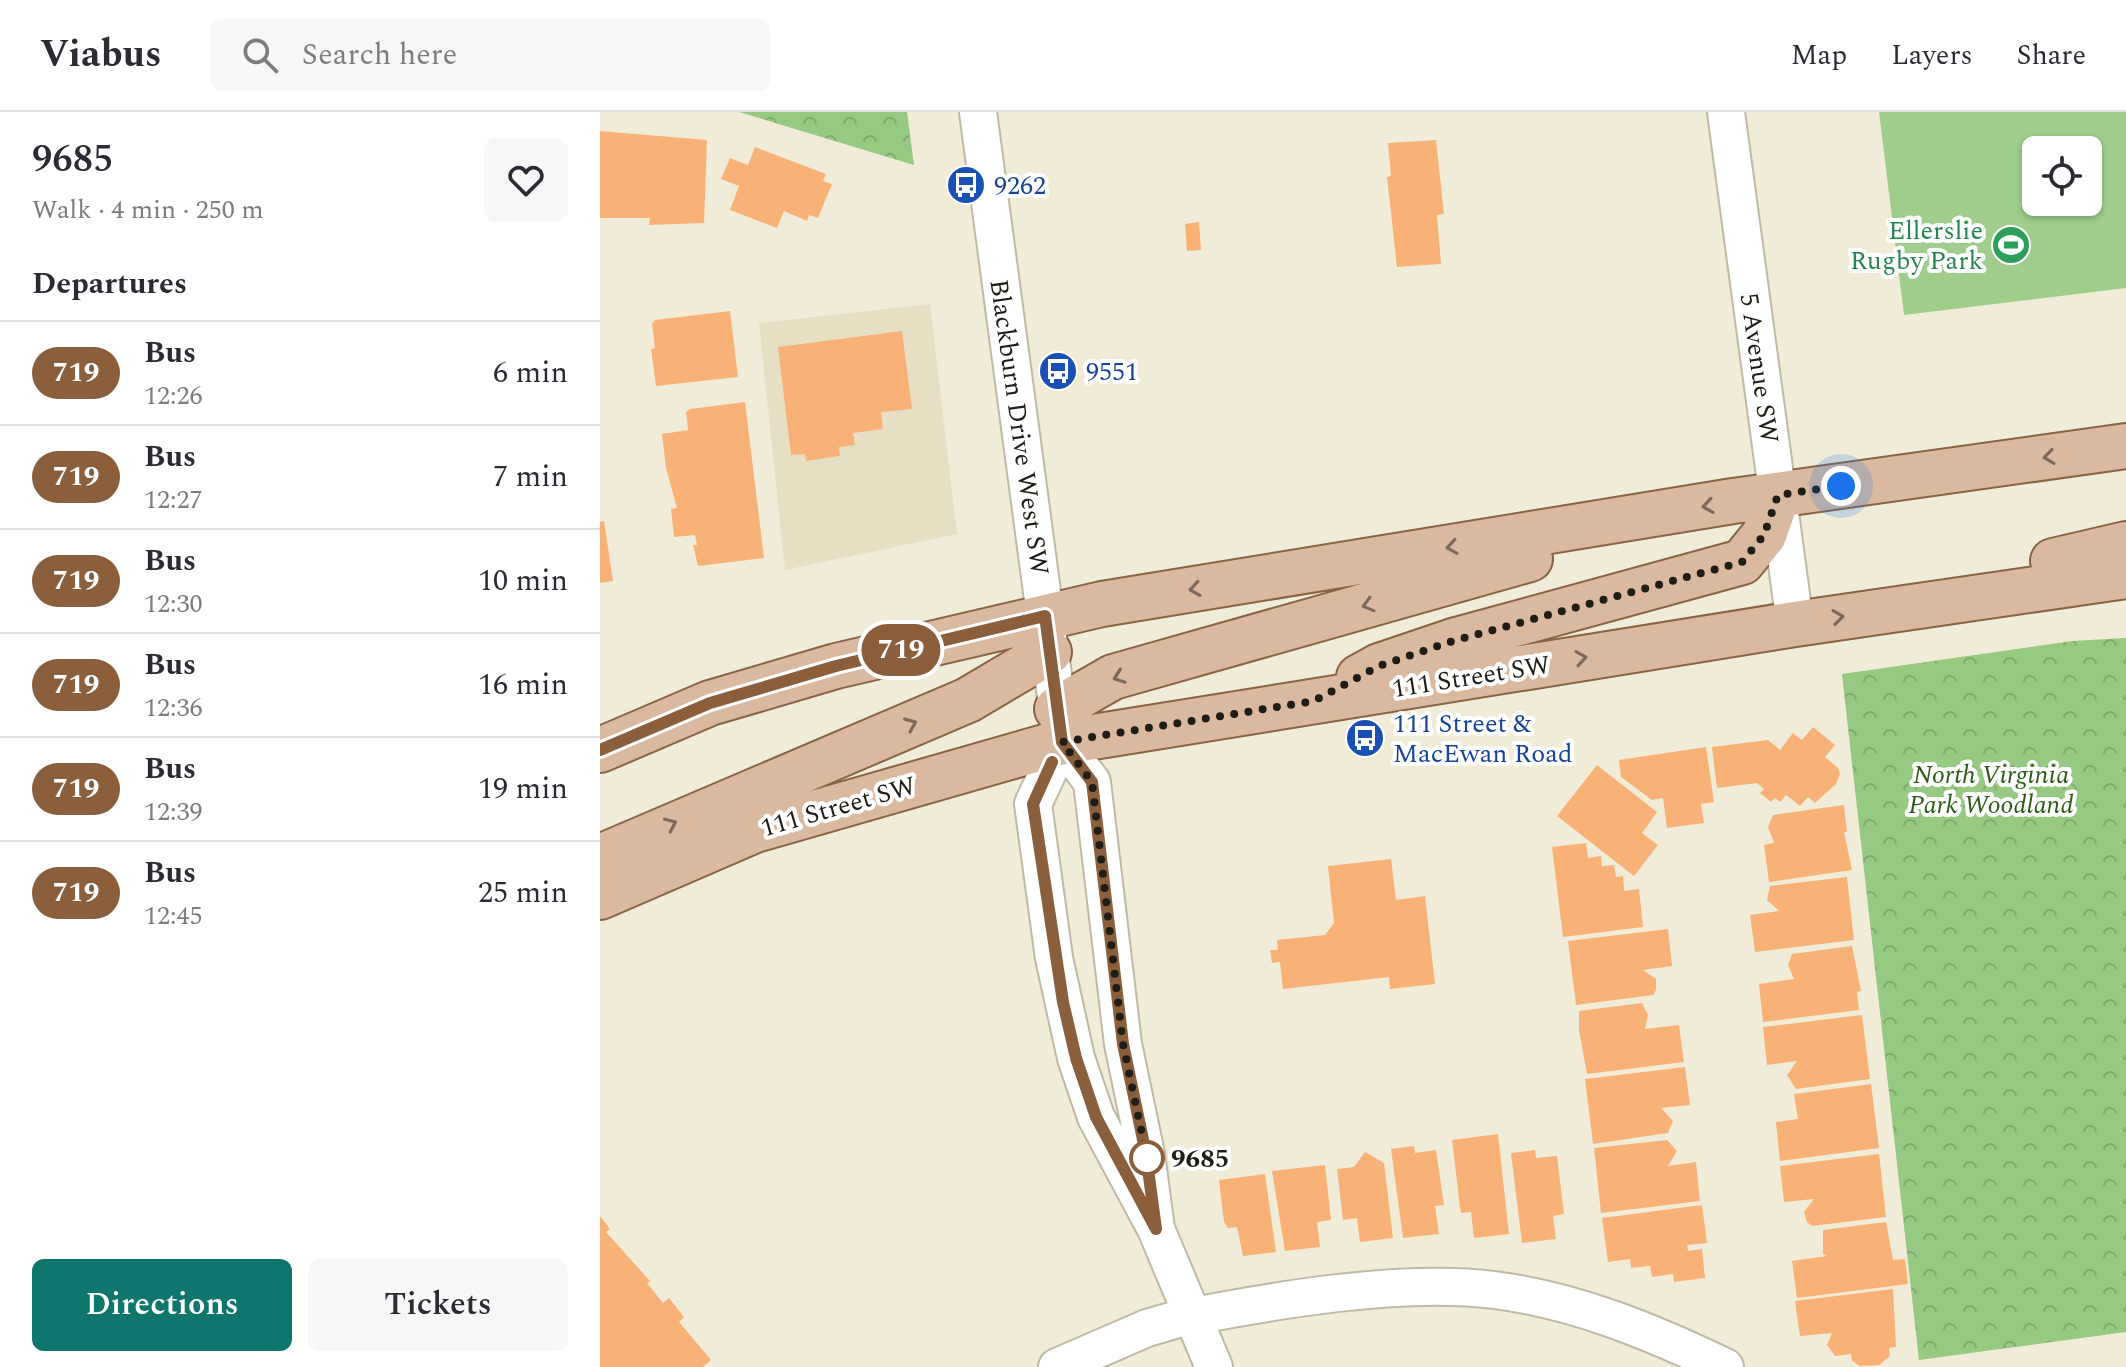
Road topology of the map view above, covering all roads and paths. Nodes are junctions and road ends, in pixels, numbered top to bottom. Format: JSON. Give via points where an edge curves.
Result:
{"nodes":[{"id":1,"x":978,"y":112,"type":"edge"},
{"id":2,"x":1726,"y":112,"type":"edge"},
{"id":3,"x":2126,"y":446,"type":"edge"},
{"id":4,"x":1778,"y":495,"type":"junction"},
{"id":5,"x":1656,"y":514,"type":"junction"},
{"id":6,"x":2126,"y":544,"type":"edge"},
{"id":7,"x":2126,"y":576,"type":"edge"},
{"id":8,"x":1971,"y":598,"type":"junction"},
{"id":9,"x":1795,"y":624,"type":"junction"},
{"id":10,"x":1047,"y":634,"type":"junction"},
{"id":11,"x":1314,"y":701,"type":"junction"},
{"id":12,"x":1059,"y":725,"type":"junction"},
{"id":13,"x":600,"y":750,"type":"edge"},
{"id":14,"x":600,"y":857,"type":"edge"},
{"id":15,"x":600,"y":897,"type":"edge"},
{"id":16,"x":1156,"y":1229,"type":"junction"},
{"id":17,"x":1192,"y":1316,"type":"junction"},
{"id":18,"x":1057,"y":1367,"type":"edge"},
{"id":19,"x":1214,"y":1367,"type":"edge"},
{"id":20,"x":1725,"y":1367,"type":"edge"}],
"edges":[{"from":1,"to":10,"type":"street","name":"Blackburn Drive West SW"},
{"from":2,"to":4,"type":"street","name":"5 Avenue SW"},
{"from":3,"to":4,"type":"main road","one_way":true},
{"from":4,"to":5,"type":"main road","one_way":true},
{"from":4,"to":9,"type":"street","name":"5 Avenue SW"},
{"from":4,"to":11,"type":"main road","via":[[1764,535],[1742,562],[1453,641],[1379,666]]},
{"from":5,"to":10,"type":"main road","one_way":true},
{"from":5,"to":12,"type":"main road","one_way":true,"via":[[1538,557],[1113,677]]},
{"from":6,"to":8,"type":"main road","via":[[2050,562],[2007,577]]},
{"from":7,"to":8,"type":"main road","name":"111 Street SW"},
{"from":9,"to":8,"type":"main road","name":"111 Street SW","one_way":true},
{"from":11,"to":9,"type":"main road","name":"111 Street SW","one_way":true},
{"from":10,"to":12,"type":"street","name":"Blackburn Drive West SW"},
{"from":10,"to":13,"type":"main road","via":[[836,666],[710,703]]},
{"from":14,"to":10,"type":"main road","one_way":true,"via":[[968,700]]},
{"from":11,"to":12,"type":"main road","name":"111 Street SW"},
{"from":12,"to":15,"type":"main road","name":"111 Street SW","via":[[755,830]]},
{"from":12,"to":16,"type":"street","via":[[1092,782],[1123,1044]]},
{"from":12,"to":16,"type":"street","via":[[1033,804],[1054,958],[1092,1107]]},
{"from":16,"to":17,"type":"street"},
{"from":17,"to":18,"type":"street","via":[[1147,1328]]},
{"from":17,"to":19,"type":"street"},
{"from":17,"to":20,"type":"street","via":[[1384,1289],[1455,1286],[1594,1312]]}]}
